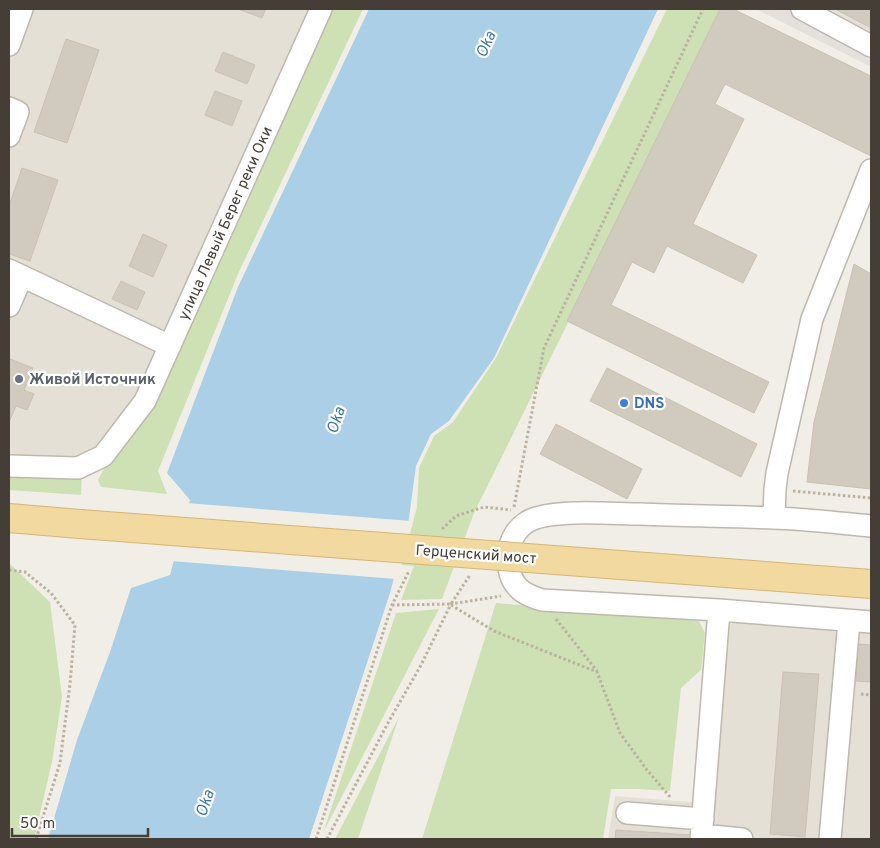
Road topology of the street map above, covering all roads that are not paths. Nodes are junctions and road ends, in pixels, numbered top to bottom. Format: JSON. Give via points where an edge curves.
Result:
{"nodes":[{"id":1,"x":22,"y":9,"type":"edge"},
{"id":2,"x":321,"y":9,"type":"edge"},
{"id":3,"x":802,"y":9,"type":"edge"},
{"id":4,"x":9,"y":45,"type":"edge"},
{"id":5,"x":871,"y":46,"type":"edge"},
{"id":6,"x":9,"y":108,"type":"edge"},
{"id":7,"x":9,"y":136,"type":"edge"},
{"id":8,"x":871,"y":170,"type":"edge"},
{"id":9,"x":15,"y":273,"type":"edge"},
{"id":10,"x":9,"y":306,"type":"edge"},
{"id":11,"x":170,"y":346,"type":"junction"},
{"id":12,"x":9,"y":466,"type":"edge"},
{"id":13,"x":9,"y":518,"type":"edge"},
{"id":14,"x":774,"y":518,"type":"junction"},
{"id":15,"x":871,"y":526,"type":"edge"},
{"id":16,"x":871,"y":584,"type":"edge"},
{"id":17,"x":719,"y":610,"type":"junction"},
{"id":18,"x":849,"y":621,"type":"junction"},
{"id":19,"x":871,"y":622,"type":"edge"},
{"id":20,"x":627,"y":813,"type":"dead end"},
{"id":21,"x":699,"y":828,"type":"edge"},
{"id":22,"x":742,"y":839,"type":"edge"},
{"id":23,"x":830,"y":839,"type":"edge"}],
"edges":[{"from":1,"to":4,"type":"street"},
{"from":2,"to":11,"type":"street","name":"улица Левый Берег реки Оки"},
{"from":3,"to":5,"type":"street"},
{"from":6,"to":7,"type":"street","via":[[18,112]]},
{"from":8,"to":14,"type":"street","via":[[812,319],[777,473]]},
{"from":9,"to":10,"type":"street"},
{"from":9,"to":11,"type":"street"},
{"from":11,"to":12,"type":"street","name":"улица Левый Берег реки Оки","via":[[145,401],[103,456],[78,468]]},
{"from":13,"to":16,"type":"main road","name":"Герценский мост","bridge":true},
{"from":14,"to":15,"type":"street"},
{"from":14,"to":17,"type":"street","via":[[555,514],[527,522],[511,542],[509,570],[514,584],[522,592],[542,600]]},
{"from":17,"to":18,"type":"street"},
{"from":17,"to":21,"type":"street"},
{"from":18,"to":19,"type":"street"},
{"from":18,"to":23,"type":"street"},
{"from":20,"to":21,"type":"street"},
{"from":21,"to":22,"type":"street"}]}
